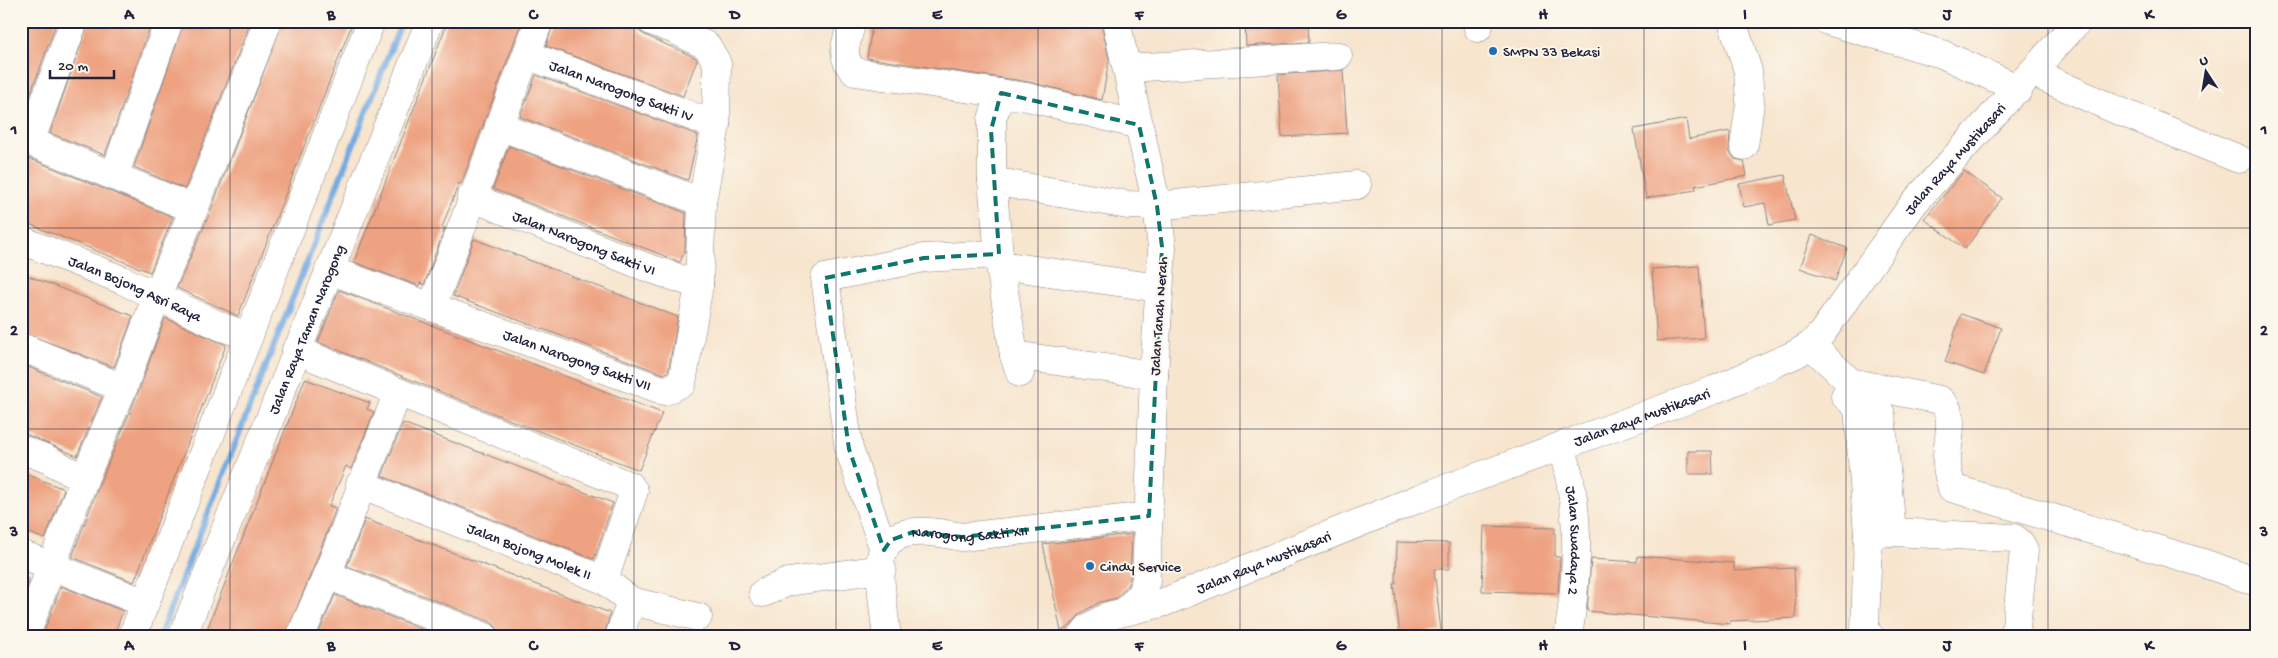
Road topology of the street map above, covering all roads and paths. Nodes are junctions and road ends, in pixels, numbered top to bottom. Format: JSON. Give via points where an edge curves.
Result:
{"nodes":[{"id":1,"x":74,"y":21,"type":"edge"},
{"id":2,"x":169,"y":21,"type":"edge"},
{"id":3,"x":268,"y":21,"type":"edge"},
{"id":4,"x":371,"y":21,"type":"edge"},
{"id":5,"x":430,"y":21,"type":"edge"},
{"id":6,"x":539,"y":21,"type":"edge"},
{"id":7,"x":651,"y":21,"type":"edge"},
{"id":8,"x":852,"y":21,"type":"edge"},
{"id":9,"x":1116,"y":21,"type":"edge"},
{"id":10,"x":1732,"y":21,"type":"edge"},
{"id":11,"x":1828,"y":21,"type":"edge"},
{"id":12,"x":2078,"y":21,"type":"edge"},
{"id":13,"x":527,"y":55,"type":"junction"},
{"id":14,"x":1338,"y":56,"type":"dead end"},
{"id":15,"x":1127,"y":68,"type":"junction"},
{"id":16,"x":2026,"y":81,"type":"junction"},
{"id":17,"x":1001,"y":93,"type":"junction"},
{"id":18,"x":716,"y":125,"type":"junction"},
{"id":19,"x":499,"y":126,"type":"junction"},
{"id":20,"x":1139,"y":126,"type":"junction"},
{"id":21,"x":26,"y":140,"type":"edge"},
{"id":22,"x":1744,"y":146,"type":"dead end"},
{"id":23,"x":2239,"y":159,"type":"dead end"},
{"id":24,"x":114,"y":176,"type":"junction"},
{"id":25,"x":992,"y":181,"type":"junction"},
{"id":26,"x":1357,"y":185,"type":"dead end"},
{"id":27,"x":471,"y":197,"type":"junction"},
{"id":28,"x":702,"y":202,"type":"junction"},
{"id":29,"x":1157,"y":206,"type":"junction"},
{"id":30,"x":194,"y":208,"type":"junction"},
{"id":31,"x":21,"y":240,"type":"edge"},
{"id":32,"x":999,"y":259,"type":"junction"},
{"id":33,"x":329,"y":270,"type":"junction"},
{"id":34,"x":700,"y":285,"type":"junction"},
{"id":35,"x":1159,"y":288,"type":"junction"},
{"id":36,"x":157,"y":295,"type":"junction"},
{"id":37,"x":432,"y":306,"type":"junction"},
{"id":38,"x":249,"y":336,"type":"junction"},
{"id":39,"x":21,"y":347,"type":"edge"},
{"id":40,"x":296,"y":350,"type":"junction"},
{"id":41,"x":1803,"y":350,"type":"junction"},
{"id":42,"x":1154,"y":374,"type":"junction"},
{"id":43,"x":123,"y":388,"type":"junction"},
{"id":44,"x":398,"y":392,"type":"junction"},
{"id":45,"x":1561,"y":446,"type":"junction"},
{"id":46,"x":21,"y":449,"type":"edge"},
{"id":47,"x":84,"y":479,"type":"junction"},
{"id":48,"x":360,"y":484,"type":"junction"},
{"id":49,"x":1149,"y":516,"type":"junction"},
{"id":50,"x":1880,"y":533,"type":"junction"},
{"id":51,"x":21,"y":554,"type":"edge"},
{"id":52,"x":883,"y":559,"type":"junction"},
{"id":53,"x":52,"y":566,"type":"junction"},
{"id":54,"x":326,"y":575,"type":"junction"},
{"id":55,"x":604,"y":580,"type":"junction"},
{"id":56,"x":2257,"y":582,"type":"edge"},
{"id":57,"x":763,"y":593,"type":"dead end"},
{"id":58,"x":632,"y":602,"type":"junction"},
{"id":59,"x":145,"y":603,"type":"junction"},
{"id":60,"x":1127,"y":610,"type":"junction"},
{"id":61,"x":698,"y":617,"type":"dead end"},
{"id":62,"x":191,"y":634,"type":"edge"},
{"id":63,"x":25,"y":637,"type":"edge"},
{"id":64,"x":132,"y":637,"type":"edge"},
{"id":65,"x":300,"y":637,"type":"edge"},
{"id":66,"x":485,"y":637,"type":"edge"},
{"id":67,"x":618,"y":637,"type":"edge"},
{"id":68,"x":887,"y":637,"type":"edge"},
{"id":69,"x":1081,"y":637,"type":"edge"},
{"id":70,"x":1568,"y":637,"type":"edge"},
{"id":71,"x":1871,"y":637,"type":"edge"},
{"id":72,"x":2015,"y":637,"type":"edge"}],
"edges":[{"from":1,"to":21,"type":"street"},
{"from":2,"to":24,"type":"street"},
{"from":3,"to":30,"type":"street"},
{"from":4,"to":38,"type":"street"},
{"from":5,"to":33,"type":"street","name":"Jalan Raya Taman Narogong"},
{"from":6,"to":13,"type":"street"},
{"from":7,"to":18,"type":"street","name":"Jalan Narogong Sakti VII","via":[[707,46],[717,63]]},
{"from":8,"to":17,"type":"street","via":[[844,56],[846,64],[855,72]]},
{"from":9,"to":15,"type":"street","name":"Jalan Tanah Nerah"},
{"from":10,"to":22,"type":"street","via":[[1748,72],[1750,103]]},
{"from":11,"to":16,"type":"street"},
{"from":12,"to":16,"type":"street","name":"Jalan Raya Mustikasari"},
{"from":13,"to":18,"type":"street","name":"Jalan Narogong Sakti IV"},
{"from":13,"to":19,"type":"street"},
{"from":14,"to":15,"type":"street"},
{"from":15,"to":20,"type":"street","name":"Jalan Tanah Nerah"},
{"from":16,"to":23,"type":"street","via":[[2114,109]]},
{"from":16,"to":41,"type":"street","name":"Jalan Raya Mustikasari","via":[[1914,203],[1853,292]]},
{"from":17,"to":20,"type":"street"},
{"from":17,"to":25,"type":"street","via":[[992,119]]},
{"from":18,"to":28,"type":"street","name":"Jalan Narogong Sakti VII"},
{"from":19,"to":27,"type":"street"},
{"from":19,"to":28,"type":"street"},
{"from":20,"to":29,"type":"street","name":"Jalan Tanah Nerah"},
{"from":21,"to":24,"type":"street"},
{"from":24,"to":30,"type":"street"},
{"from":25,"to":29,"type":"street"},
{"from":25,"to":32,"type":"street"},
{"from":26,"to":29,"type":"street"},
{"from":27,"to":34,"type":"street","name":"Jalan Narogong Sakti VI","via":[[643,266]]},
{"from":27,"to":37,"type":"street"},
{"from":28,"to":34,"type":"street","name":"Jalan Narogong Sakti VII"},
{"from":29,"to":35,"type":"street","name":"Jalan Tanah Nerah","via":[[1162,247]]},
{"from":30,"to":36,"type":"street"},
{"from":31,"to":36,"type":"street","name":"Jalan Bojong Asri Raya"},
{"from":32,"to":35,"type":"street"},
{"from":32,"to":42,"type":"street","via":[[1017,364]]},
{"from":32,"to":52,"type":"street","via":[[924,258],[825,278],[850,449]]},
{"from":33,"to":37,"type":"street","name":"Jalan Narogong Sakti VII"},
{"from":33,"to":40,"type":"street","name":"Jalan Raya Taman Narogong"},
{"from":34,"to":37,"type":"street","name":"Jalan Narogong Sakti VII","via":[[682,383],[665,391]]},
{"from":35,"to":42,"type":"street","name":"Jalan Tanah Nerah"},
{"from":36,"to":38,"type":"street","name":"Jalan Bojong Asri Raya","via":[[222,327]]},
{"from":36,"to":43,"type":"street"},
{"from":38,"to":59,"type":"street"},
{"from":39,"to":43,"type":"street"},
{"from":40,"to":44,"type":"street"},
{"from":40,"to":62,"type":"street","name":"Jalan Raya Taman Narogong"},
{"from":41,"to":45,"type":"street","name":"Jalan Raya Mustikasari","via":[[1714,390]]},
{"from":41,"to":50,"type":"street","via":[[1858,407]]},
{"from":41,"to":56,"type":"street","via":[[1850,382],[1940,400],[1947,405],[1950,414],[1947,464],[1952,488]]},
{"from":42,"to":49,"type":"street","name":"Jalan Tanah Nerah"},
{"from":43,"to":47,"type":"street"},
{"from":44,"to":48,"type":"street"},
{"from":44,"to":55,"type":"street","via":[[630,486],[634,491]]},
{"from":45,"to":60,"type":"street","name":"Jalan Raya Mustikasari","via":[[1420,498],[1162,603]]},
{"from":45,"to":70,"type":"street","name":"Jalan Swadaya 2","via":[[1572,484],[1577,528]]},
{"from":46,"to":47,"type":"street"},
{"from":47,"to":53,"type":"street"},
{"from":48,"to":54,"type":"street"},
{"from":48,"to":55,"type":"street","name":"Jalan Bojong Molek II"},
{"from":49,"to":52,"type":"street","name":"Narogong Sakti XII","via":[[962,537],[913,532],[890,540]]},
{"from":49,"to":60,"type":"street","name":"Jalan Tanah Nerah","via":[[1146,580],[1141,594]]},
{"from":50,"to":71,"type":"street","via":[[1864,621],[1866,633]]},
{"from":50,"to":72,"type":"street","via":[[2018,540],[2024,550]]},
{"from":51,"to":53,"type":"street"},
{"from":52,"to":57,"type":"street","via":[[788,582]]},
{"from":52,"to":68,"type":"street"},
{"from":53,"to":59,"type":"street"},
{"from":53,"to":63,"type":"street"},
{"from":54,"to":65,"type":"street"},
{"from":54,"to":66,"type":"street"},
{"from":55,"to":58,"type":"street","name":"Jalan Bojong Molek II"},
{"from":58,"to":61,"type":"street","name":"Jalan Bojong Molek II"},
{"from":58,"to":67,"type":"street"},
{"from":59,"to":64,"type":"street"},
{"from":60,"to":69,"type":"street","name":"Jalan Raya Mustikasari","via":[[1108,616]]}]}
